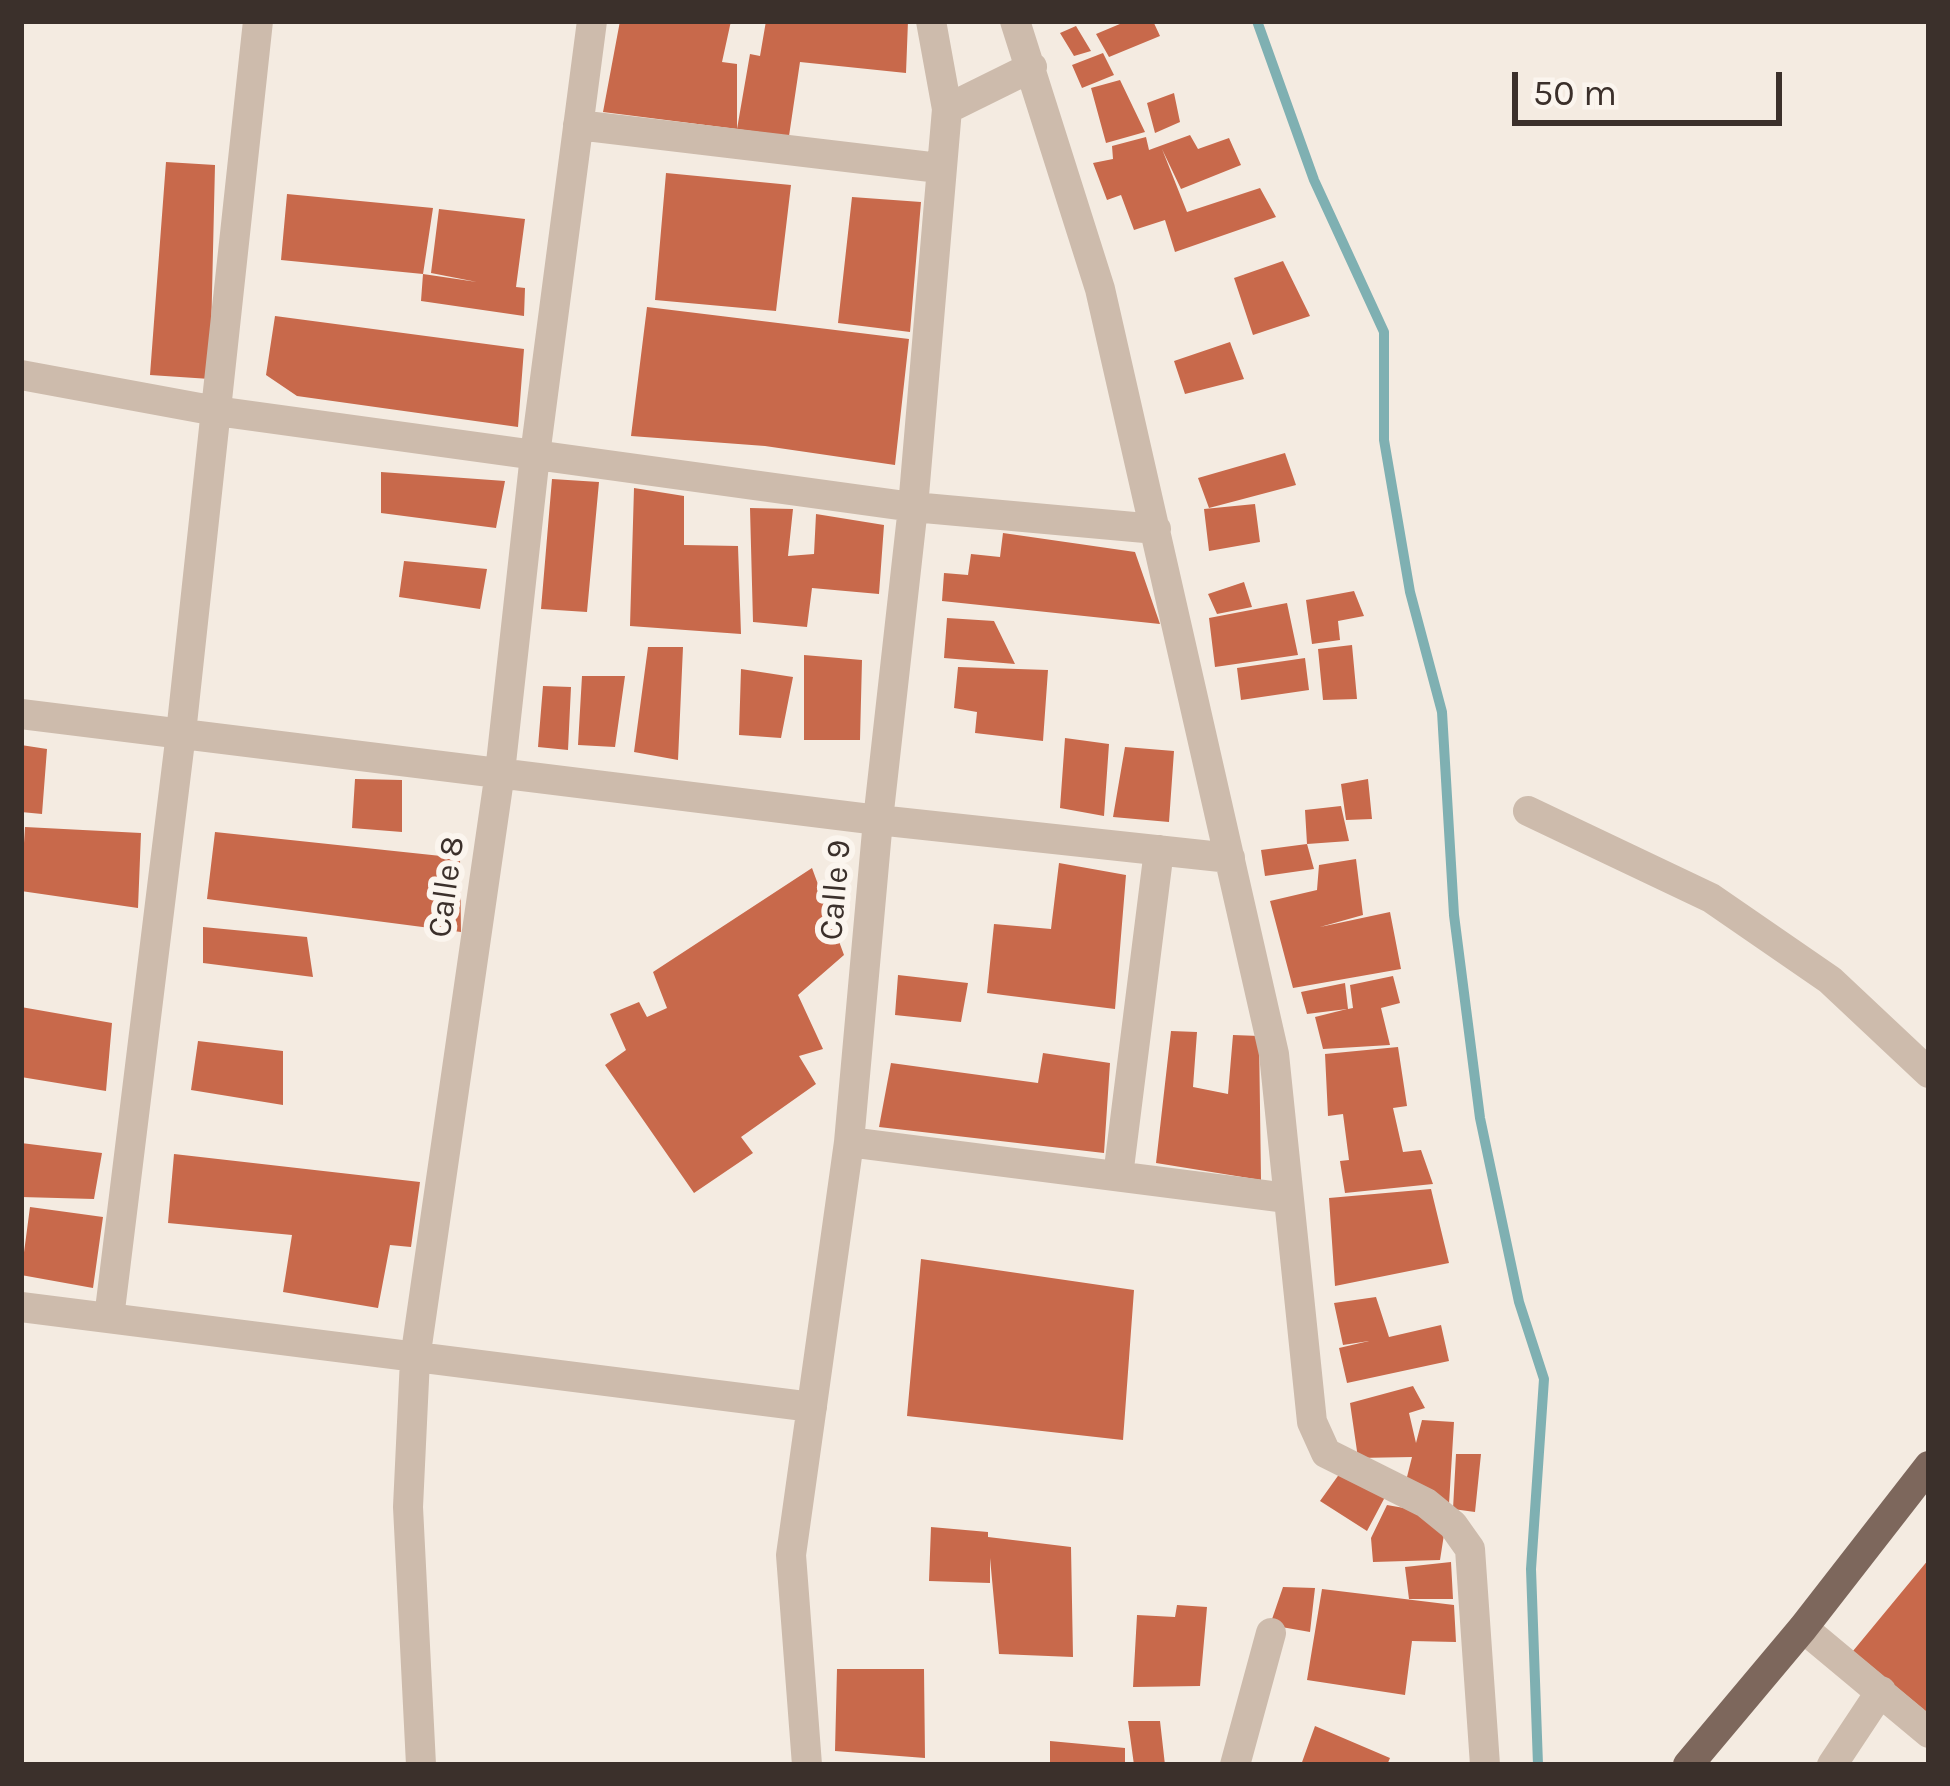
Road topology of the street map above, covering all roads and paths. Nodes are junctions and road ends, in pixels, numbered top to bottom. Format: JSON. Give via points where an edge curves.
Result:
{"nodes":[{"id":1,"x":258,"y":21,"type":"edge"},
{"id":2,"x":592,"y":21,"type":"edge"},
{"id":3,"x":931,"y":21,"type":"edge"},
{"id":4,"x":1016,"y":21,"type":"edge"},
{"id":5,"x":1032,"y":67,"type":"junction"},
{"id":6,"x":947,"y":109,"type":"junction"},
{"id":7,"x":578,"y":125,"type":"junction"},
{"id":8,"x":939,"y":168,"type":"junction"},
{"id":9,"x":21,"y":376,"type":"edge"},
{"id":10,"x":216,"y":411,"type":"junction"},
{"id":11,"x":536,"y":455,"type":"junction"},
{"id":12,"x":914,"y":507,"type":"junction"},
{"id":13,"x":1156,"y":529,"type":"junction"},
{"id":14,"x":21,"y":714,"type":"edge"},
{"id":15,"x":181,"y":734,"type":"junction"},
{"id":16,"x":500,"y":772,"type":"junction"},
{"id":17,"x":1528,"y":811,"type":"dead end"},
{"id":18,"x":878,"y":820,"type":"junction"},
{"id":19,"x":1159,"y":850,"type":"junction"},
{"id":20,"x":1230,"y":857,"type":"junction"},
{"id":21,"x":1929,"y":1072,"type":"edge"},
{"id":22,"x":849,"y":1142,"type":"junction"},
{"id":23,"x":1118,"y":1176,"type":"junction"},
{"id":24,"x":1287,"y":1198,"type":"junction"},
{"id":25,"x":21,"y":1307,"type":"edge"},
{"id":26,"x":109,"y":1318,"type":"junction"},
{"id":27,"x":415,"y":1360,"type":"junction"},
{"id":28,"x":812,"y":1407,"type":"junction"},
{"id":29,"x":1929,"y":1466,"type":"edge"},
{"id":30,"x":1803,"y":1628,"type":"junction"},
{"id":31,"x":1271,"y":1634,"type":"dead end"},
{"id":32,"x":1881,"y":1691,"type":"junction"},
{"id":33,"x":1929,"y":1732,"type":"edge"},
{"id":34,"x":421,"y":1765,"type":"edge"},
{"id":35,"x":807,"y":1765,"type":"edge"},
{"id":36,"x":1235,"y":1765,"type":"edge"},
{"id":37,"x":1485,"y":1765,"type":"edge"},
{"id":38,"x":1688,"y":1765,"type":"edge"},
{"id":39,"x":1832,"y":1765,"type":"edge"}],
"edges":[{"from":1,"to":10,"type":"street"},
{"from":2,"to":7,"type":"street","name":"Calle 8"},
{"from":3,"to":6,"type":"street","name":"Calle 9"},
{"from":4,"to":5,"type":"street"},
{"from":5,"to":6,"type":"street"},
{"from":5,"to":13,"type":"street","via":[[1100,289]]},
{"from":6,"to":8,"type":"street","name":"Calle 9"},
{"from":7,"to":8,"type":"street"},
{"from":7,"to":11,"type":"street","name":"Calle 8"},
{"from":8,"to":12,"type":"street","name":"Calle 9"},
{"from":9,"to":10,"type":"street"},
{"from":10,"to":11,"type":"street"},
{"from":10,"to":15,"type":"street"},
{"from":11,"to":12,"type":"street"},
{"from":11,"to":16,"type":"street","name":"Calle 8"},
{"from":12,"to":13,"type":"street"},
{"from":12,"to":18,"type":"street","name":"Calle 9"},
{"from":13,"to":20,"type":"street"},
{"from":14,"to":15,"type":"street"},
{"from":15,"to":16,"type":"street"},
{"from":15,"to":26,"type":"street"},
{"from":16,"to":18,"type":"street"},
{"from":16,"to":27,"type":"street","name":"Calle 8"},
{"from":17,"to":21,"type":"street","via":[[1711,898],[1830,980]]},
{"from":18,"to":19,"type":"street"},
{"from":18,"to":22,"type":"street","name":"Calle 9"},
{"from":19,"to":20,"type":"street"},
{"from":19,"to":23,"type":"street"},
{"from":20,"to":24,"type":"street","via":[[1274,1054]]},
{"from":22,"to":23,"type":"street"},
{"from":22,"to":28,"type":"street","name":"Calle 9"},
{"from":23,"to":24,"type":"street"},
{"from":24,"to":37,"type":"street","via":[[1316,1436],[1327,1453],[1426,1503],[1470,1549]]},
{"from":25,"to":26,"type":"street"},
{"from":26,"to":27,"type":"street"},
{"from":27,"to":28,"type":"street"},
{"from":27,"to":34,"type":"street","name":"Calle 8","via":[[408,1507]]},
{"from":28,"to":35,"type":"street","name":"Calle 9","via":[[791,1555]]},
{"from":29,"to":30,"type":"main road"},
{"from":30,"to":32,"type":"street"},
{"from":30,"to":38,"type":"main road"},
{"from":31,"to":36,"type":"street"},
{"from":32,"to":33,"type":"street"},
{"from":32,"to":39,"type":"street"}]}
